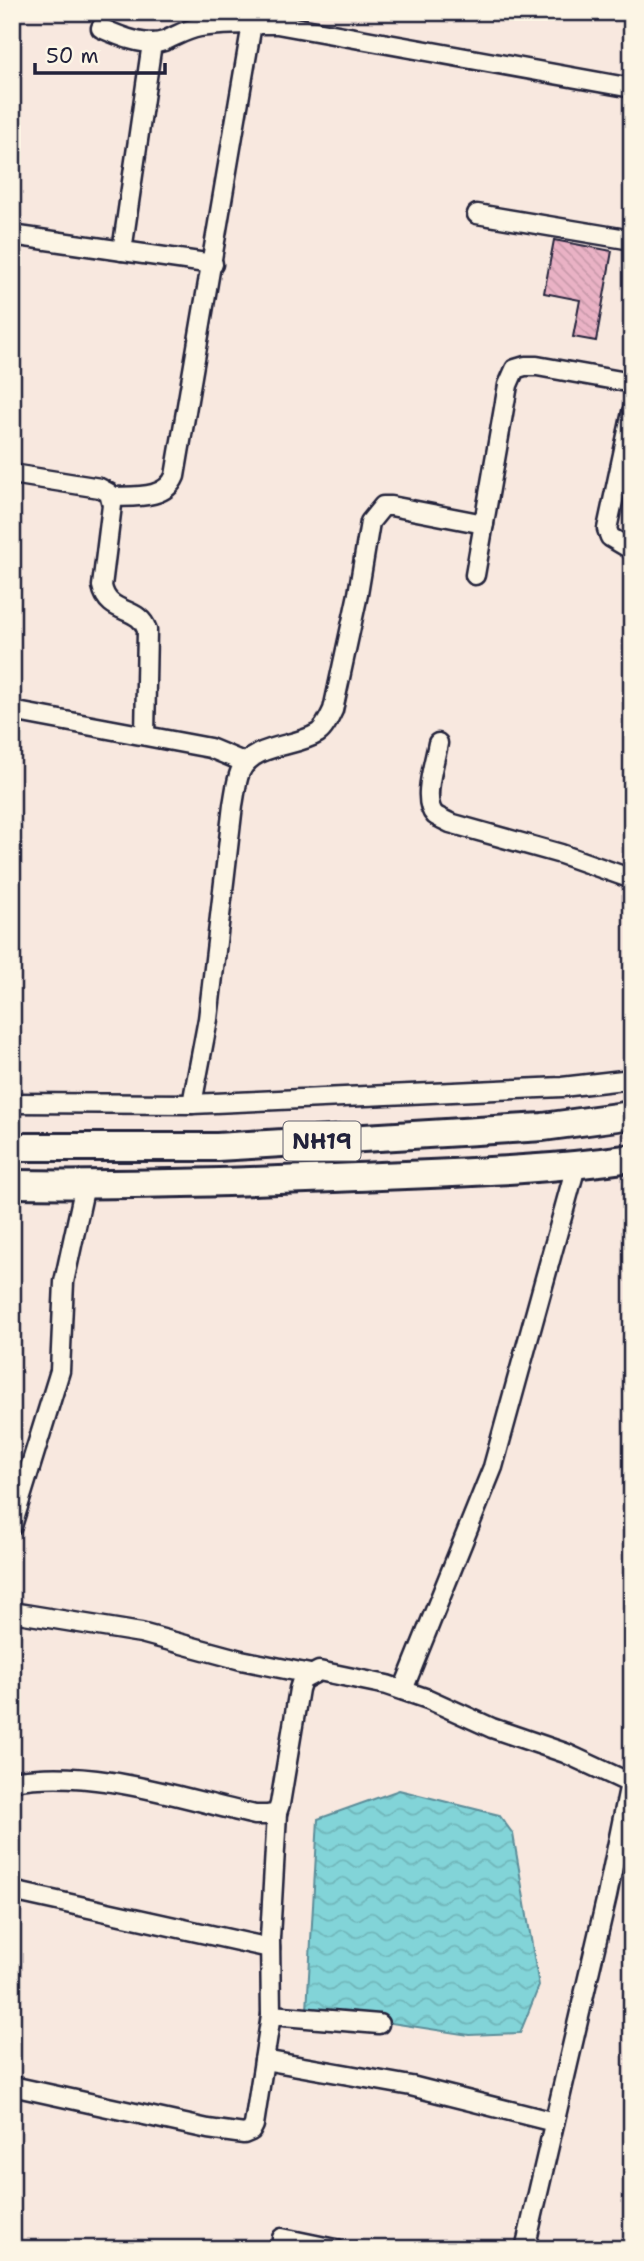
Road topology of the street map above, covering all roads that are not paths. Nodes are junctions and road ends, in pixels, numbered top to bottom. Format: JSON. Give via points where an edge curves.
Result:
{"nodes":[{"id":1,"x":252,"y":24,"type":"junction"},
{"id":2,"x":101,"y":28,"type":"dead end"},
{"id":3,"x":152,"y":43,"type":"junction"},
{"id":4,"x":632,"y":88,"type":"edge"},
{"id":5,"x":477,"y":214,"type":"dead end"},
{"id":6,"x":12,"y":235,"type":"edge"},
{"id":7,"x":632,"y":240,"type":"edge"},
{"id":8,"x":122,"y":251,"type":"junction"},
{"id":9,"x":213,"y":264,"type":"junction"},
{"id":10,"x":632,"y":383,"type":"edge"},
{"id":11,"x":632,"y":412,"type":"edge"},
{"id":12,"x":12,"y":474,"type":"edge"},
{"id":13,"x":111,"y":497,"type":"junction"},
{"id":14,"x":484,"y":524,"type":"junction"},
{"id":15,"x":632,"y":550,"type":"edge"},
{"id":16,"x":475,"y":575,"type":"dead end"},
{"id":17,"x":12,"y":710,"type":"edge"},
{"id":18,"x":145,"y":735,"type":"junction"},
{"id":19,"x":438,"y":743,"type":"dead end"},
{"id":20,"x":246,"y":763,"type":"junction"},
{"id":21,"x":632,"y":879,"type":"edge"},
{"id":22,"x":632,"y":1079,"type":"edge"},
{"id":23,"x":12,"y":1103,"type":"edge"},
{"id":24,"x":192,"y":1104,"type":"junction"},
{"id":25,"x":632,"y":1115,"type":"edge"},
{"id":26,"x":12,"y":1147,"type":"edge"},
{"id":27,"x":632,"y":1158,"type":"edge"},
{"id":28,"x":576,"y":1166,"type":"junction"},
{"id":29,"x":12,"y":1184,"type":"edge"},
{"id":30,"x":85,"y":1185,"type":"junction"},
{"id":31,"x":12,"y":1526,"type":"edge"},
{"id":32,"x":12,"y":1612,"type":"edge"},
{"id":33,"x":310,"y":1674,"type":"junction"},
{"id":34,"x":403,"y":1690,"type":"junction"},
{"id":35,"x":12,"y":1780,"type":"edge"},
{"id":36,"x":631,"y":1784,"type":"edge"},
{"id":37,"x":277,"y":1812,"type":"junction"},
{"id":38,"x":12,"y":1891,"type":"edge"},
{"id":39,"x":270,"y":1948,"type":"junction"},
{"id":40,"x":271,"y":2015,"type":"junction"},
{"id":41,"x":380,"y":2024,"type":"dead end"},
{"id":42,"x":264,"y":2060,"type":"junction"},
{"id":43,"x":12,"y":2086,"type":"edge"},
{"id":44,"x":554,"y":2122,"type":"junction"},
{"id":45,"x":282,"y":2238,"type":"dead end"},
{"id":46,"x":335,"y":2249,"type":"edge"},
{"id":47,"x":525,"y":2249,"type":"edge"}],
"edges":[{"from":1,"to":3,"type":"street","via":[[195,28]]},
{"from":1,"to":4,"type":"street","via":[[277,24]]},
{"from":1,"to":9,"type":"street"},
{"from":2,"to":3,"type":"street"},
{"from":3,"to":8,"type":"street"},
{"from":5,"to":7,"type":"street"},
{"from":6,"to":8,"type":"street"},
{"from":8,"to":9,"type":"street"},
{"from":9,"to":13,"type":"street","via":[[176,476],[171,486],[155,494]]},
{"from":10,"to":14,"type":"street","via":[[537,366],[515,369],[508,385]]},
{"from":11,"to":15,"type":"street","via":[[607,529],[610,537]]},
{"from":12,"to":13,"type":"street","via":[[100,488]]},
{"from":13,"to":18,"type":"street","via":[[102,586],[110,602],[142,619],[148,629]]},
{"from":14,"to":16,"type":"street"},
{"from":14,"to":20,"type":"street","via":[[391,506],[378,509],[370,522],[327,722],[318,733],[275,747]]},
{"from":17,"to":18,"type":"street"},
{"from":18,"to":20,"type":"street","via":[[210,748]]},
{"from":19,"to":21,"type":"street","via":[[428,798],[436,816]]},
{"from":20,"to":24,"type":"street","via":[[233,805],[208,1019]]},
{"from":22,"to":24,"type":"street","via":[[562,1087]]},
{"from":23,"to":24,"type":"street"},
{"from":25,"to":26,"type":"highway","number":"NH19","via":[[543,1127],[217,1147]]},
{"from":27,"to":28,"type":"highway","number":"NH19"},
{"from":28,"to":30,"type":"highway","number":"NH19"},
{"from":28,"to":34,"type":"street","via":[[493,1467]]},
{"from":29,"to":30,"type":"highway","number":"NH19"},
{"from":30,"to":31,"type":"street","via":[[64,1282],[60,1371]]},
{"from":32,"to":33,"type":"street","via":[[141,1633]]},
{"from":33,"to":34,"type":"street","via":[[319,1671]]},
{"from":33,"to":37,"type":"street","via":[[299,1689]]},
{"from":34,"to":36,"type":"street","via":[[565,1753]]},
{"from":35,"to":37,"type":"street","via":[[105,1782],[255,1815]]},
{"from":36,"to":44,"type":"street"},
{"from":37,"to":39,"type":"street"},
{"from":38,"to":39,"type":"street"},
{"from":39,"to":40,"type":"street"},
{"from":40,"to":41,"type":"street"},
{"from":40,"to":42,"type":"street"},
{"from":42,"to":43,"type":"street","via":[[254,2125],[244,2134]]},
{"from":42,"to":44,"type":"street","via":[[411,2086]]},
{"from":44,"to":47,"type":"street"},
{"from":45,"to":46,"type":"street"}]}
